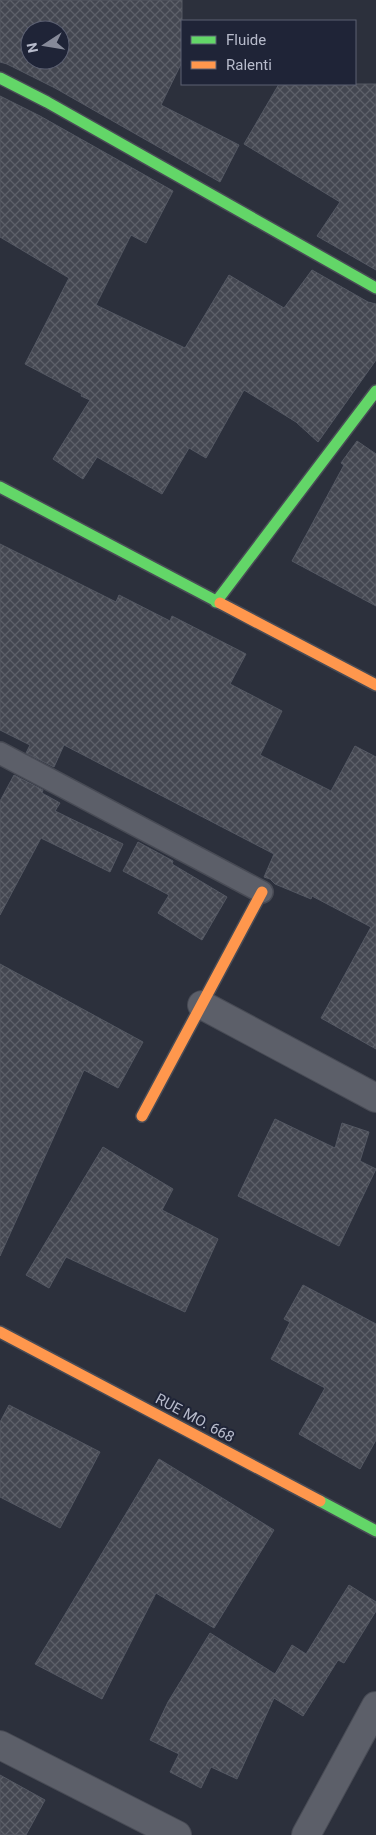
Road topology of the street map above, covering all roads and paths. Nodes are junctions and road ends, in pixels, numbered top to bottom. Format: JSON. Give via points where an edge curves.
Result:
{"nodes":[{"id":1,"x":0,"y":78,"type":"edge"},
{"id":2,"x":376,"y":288,"type":"edge"},
{"id":3,"x":376,"y":391,"type":"edge"},
{"id":4,"x":0,"y":487,"type":"edge"},
{"id":5,"x":216,"y":602,"type":"junction"},
{"id":6,"x":376,"y":685,"type":"edge"},
{"id":7,"x":0,"y":753,"type":"edge"},
{"id":8,"x":262,"y":892,"type":"joint"},
{"id":9,"x":202,"y":1005,"type":"junction"},
{"id":10,"x":376,"y":1098,"type":"edge"},
{"id":11,"x":142,"y":1116,"type":"dead end"},
{"id":12,"x":0,"y":1332,"type":"edge"},
{"id":13,"x":376,"y":1531,"type":"edge"},
{"id":14,"x":376,"y":1706,"type":"edge"},
{"id":15,"x":0,"y":1745,"type":"edge"},
{"id":16,"x":177,"y":1835,"type":"edge"},
{"id":17,"x":306,"y":1835,"type":"edge"}],
"edges":[{"from":1,"to":2,"type":"street","via":[[56,106]]},
{"from":3,"to":5,"type":"street"},
{"from":4,"to":5,"type":"street"},
{"from":5,"to":6,"type":"street"},
{"from":7,"to":8,"type":"lane"},
{"from":8,"to":9,"type":"street"},
{"from":9,"to":10,"type":"street"},
{"from":9,"to":11,"type":"street"},
{"from":12,"to":13,"type":"street","name":"RUE MO. 668"},
{"from":14,"to":17,"type":"street"},
{"from":15,"to":16,"type":"street"}]}
